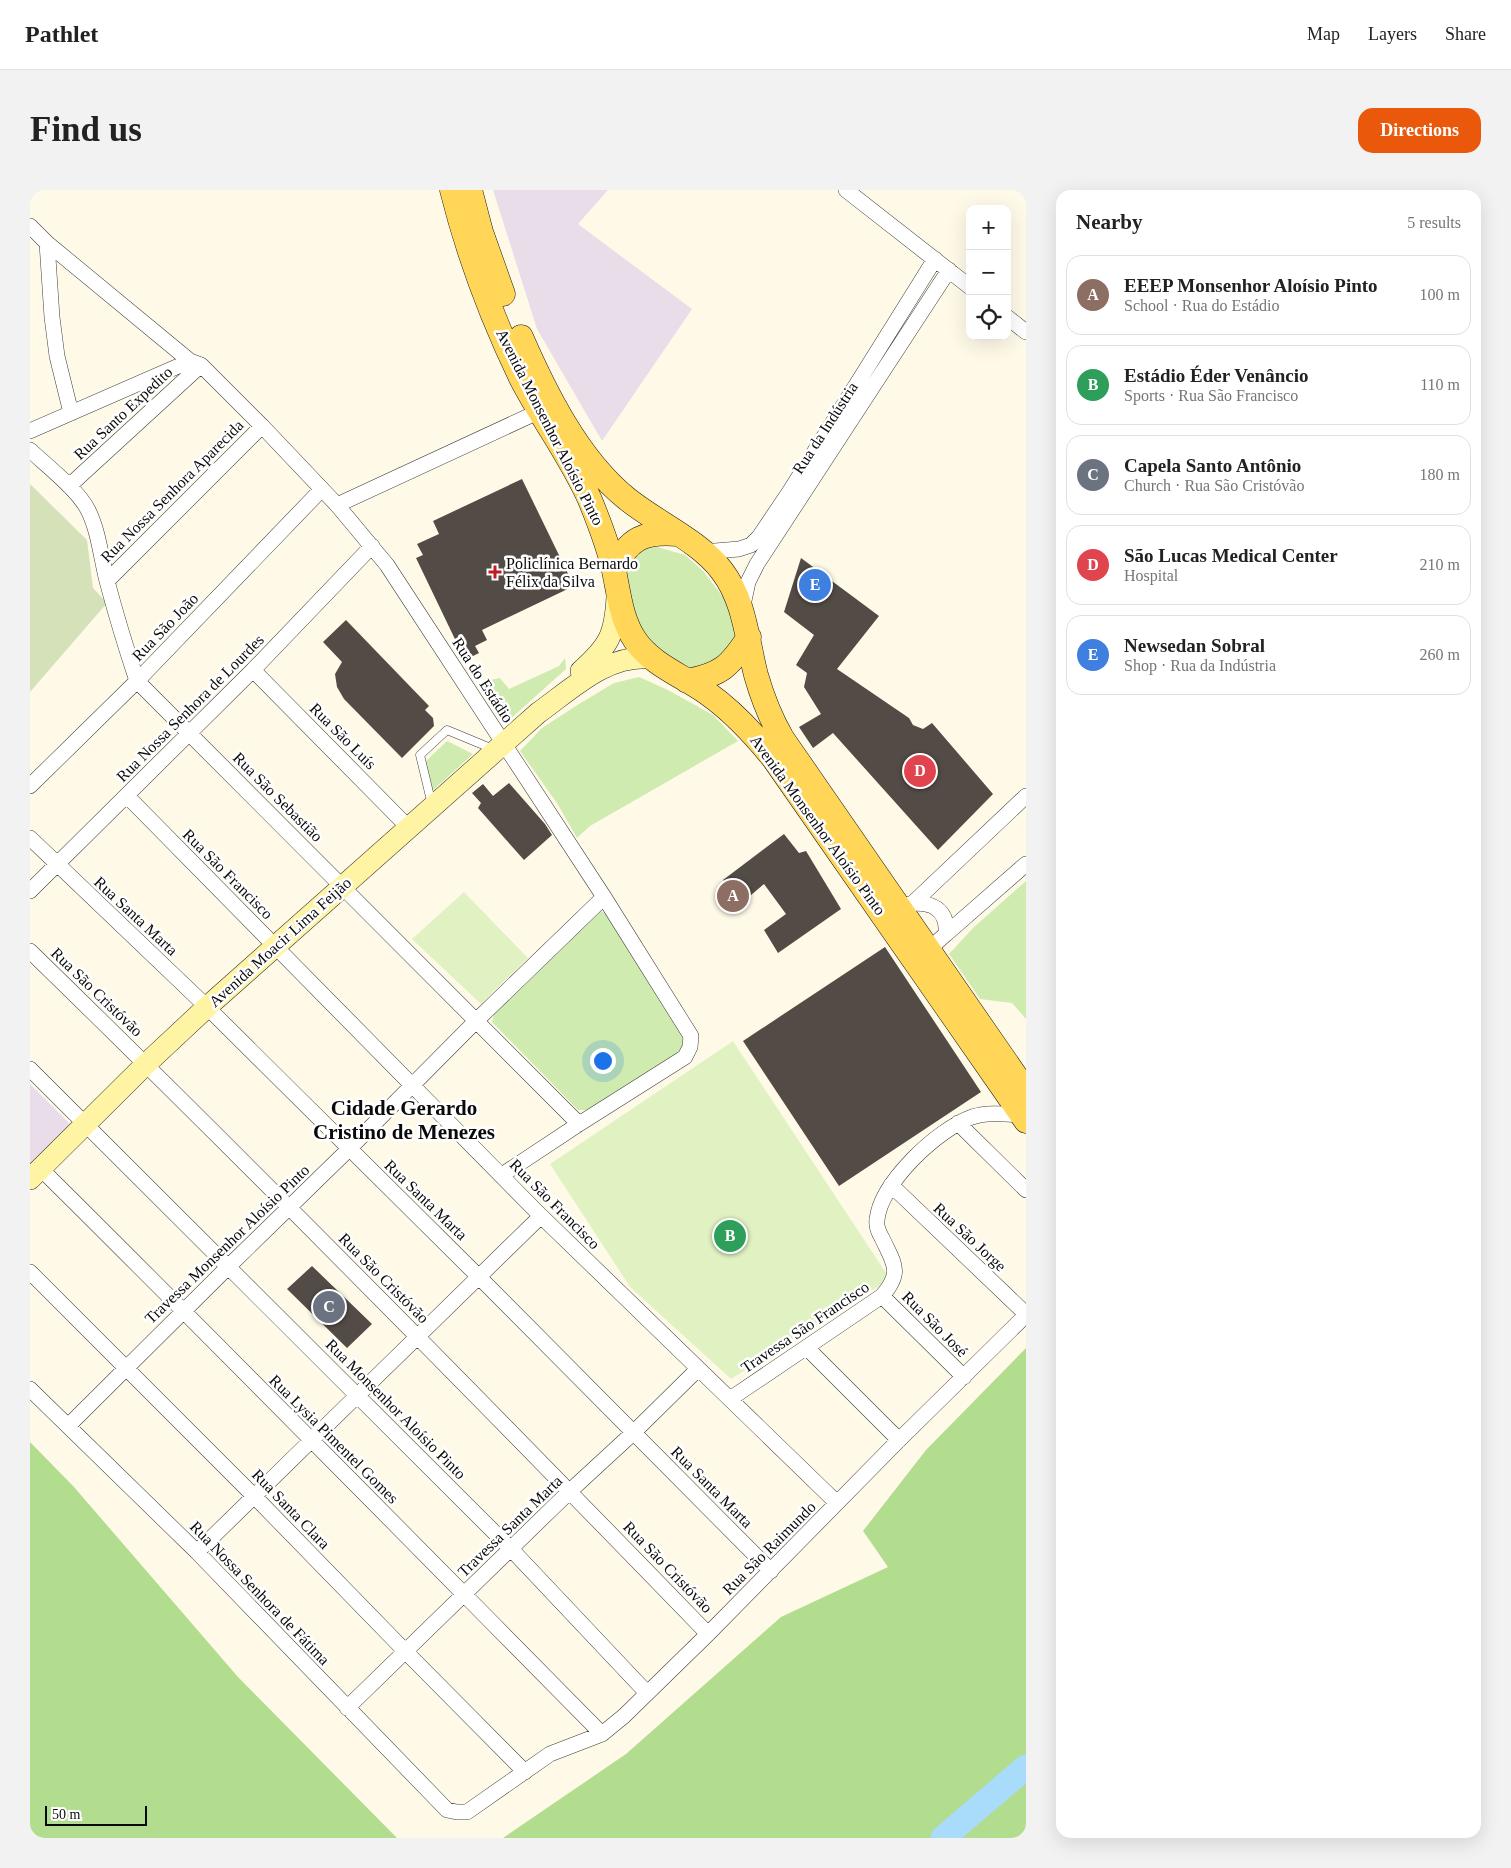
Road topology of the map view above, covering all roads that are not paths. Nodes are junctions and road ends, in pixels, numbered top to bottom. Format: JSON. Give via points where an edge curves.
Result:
{"nodes":[{"id":1,"x":452,"y":190,"type":"edge"},
{"id":2,"x":470,"y":190,"type":"edge"},
{"id":3,"x":846,"y":190,"type":"edge"},
{"id":4,"x":30,"y":226,"type":"edge"},
{"id":5,"x":47,"y":243,"type":"junction"},
{"id":6,"x":935,"y":259,"type":"junction"},
{"id":7,"x":949,"y":270,"type":"junction"},
{"id":8,"x":966,"y":284,"type":"edge"},
{"id":9,"x":1011,"y":320,"type":"edge"},
{"id":10,"x":1026,"y":332,"type":"edge"},
{"id":11,"x":196,"y":363,"type":"junction"},
{"id":12,"x":540,"y":411,"type":"junction"},
{"id":13,"x":71,"y":413,"type":"junction"},
{"id":14,"x":262,"y":426,"type":"junction"},
{"id":15,"x":30,"y":430,"type":"edge"},
{"id":16,"x":30,"y":450,"type":"edge"},
{"id":17,"x":69,"y":486,"type":"junction"},
{"id":18,"x":322,"y":489,"type":"junction"},
{"id":19,"x":337,"y":505,"type":"junction"},
{"id":20,"x":678,"y":534,"type":"junction"},
{"id":21,"x":372,"y":546,"type":"junction"},
{"id":22,"x":703,"y":552,"type":"junction"},
{"id":23,"x":107,"y":581,"type":"junction"},
{"id":24,"x":616,"y":582,"type":"junction"},
{"id":25,"x":742,"y":611,"type":"junction"},
{"id":26,"x":748,"y":637,"type":"junction"},
{"id":27,"x":650,"y":658,"type":"junction"},
{"id":28,"x":253,"y":670,"type":"junction"},
{"id":29,"x":137,"y":681,"type":"junction"},
{"id":30,"x":687,"y":681,"type":"junction"},
{"id":31,"x":538,"y":713,"type":"junction"},
{"id":32,"x":190,"y":734,"type":"junction"},
{"id":33,"x":499,"y":746,"type":"junction"},
{"id":34,"x":30,"y":786,"type":"edge"},
{"id":35,"x":127,"y":796,"type":"junction"},
{"id":36,"x":1026,"y":796,"type":"edge"},
{"id":37,"x":432,"y":806,"type":"junction"},
{"id":38,"x":408,"y":827,"type":"junction"},
{"id":39,"x":30,"y":838,"type":"edge"},
{"id":40,"x":1026,"y":864,"type":"edge"},
{"id":41,"x":57,"y":865,"type":"junction"},
{"id":42,"x":342,"y":886,"type":"junction"},
{"id":43,"x":30,"y":891,"type":"edge"},
{"id":44,"x":604,"y":897,"type":"junction"},
{"id":45,"x":905,"y":904,"type":"junction"},
{"id":46,"x":946,"y":934,"type":"junction"},
{"id":47,"x":274,"y":946,"type":"junction"},
{"id":48,"x":928,"y":950,"type":"junction"},
{"id":49,"x":30,"y":951,"type":"edge"},
{"id":50,"x":207,"y":1007,"type":"junction"},
{"id":51,"x":477,"y":1020,"type":"junction"},
{"id":52,"x":146,"y":1064,"type":"junction"},
{"id":53,"x":30,"y":1069,"type":"edge"},
{"id":54,"x":413,"y":1085,"type":"junction"},
{"id":55,"x":1026,"y":1091,"type":"edge"},
{"id":56,"x":1024,"y":1118,"type":"edge"},
{"id":57,"x":958,"y":1123,"type":"junction"},
{"id":58,"x":86,"y":1124,"type":"junction"},
{"id":59,"x":579,"y":1124,"type":"junction"},
{"id":60,"x":349,"y":1149,"type":"junction"},
{"id":61,"x":35,"y":1174,"type":"edge"},
{"id":62,"x":502,"y":1175,"type":"junction"},
{"id":63,"x":891,"y":1185,"type":"junction"},
{"id":64,"x":1026,"y":1190,"type":"edge"},
{"id":65,"x":289,"y":1208,"type":"junction"},
{"id":66,"x":541,"y":1216,"type":"junction"},
{"id":67,"x":229,"y":1266,"type":"junction"},
{"id":68,"x":30,"y":1272,"type":"edge"},
{"id":69,"x":479,"y":1277,"type":"junction"},
{"id":70,"x":882,"y":1296,"type":"junction"},
{"id":71,"x":184,"y":1310,"type":"junction"},
{"id":72,"x":1026,"y":1314,"type":"edge"},
{"id":73,"x":418,"y":1338,"type":"junction"},
{"id":74,"x":807,"y":1348,"type":"junction"},
{"id":75,"x":126,"y":1369,"type":"junction"},
{"id":76,"x":698,"y":1369,"type":"junction"},
{"id":77,"x":964,"y":1377,"type":"junction"},
{"id":78,"x":30,"y":1389,"type":"edge"},
{"id":79,"x":358,"y":1396,"type":"junction"},
{"id":80,"x":730,"y":1399,"type":"junction"},
{"id":81,"x":68,"y":1426,"type":"junction"},
{"id":82,"x":633,"y":1433,"type":"junction"},
{"id":83,"x":899,"y":1440,"type":"junction"},
{"id":84,"x":312,"y":1442,"type":"junction"},
{"id":85,"x":570,"y":1491,"type":"junction"},
{"id":86,"x":254,"y":1496,"type":"junction"},
{"id":87,"x":837,"y":1503,"type":"junction"},
{"id":88,"x":511,"y":1549,"type":"junction"},
{"id":89,"x":197,"y":1552,"type":"junction"},
{"id":90,"x":771,"y":1570,"type":"junction"},
{"id":91,"x":464,"y":1595,"type":"junction"},
{"id":92,"x":708,"y":1634,"type":"junction"},
{"id":93,"x":406,"y":1652,"type":"junction"},
{"id":94,"x":647,"y":1693,"type":"junction"},
{"id":95,"x":347,"y":1708,"type":"junction"},
{"id":96,"x":602,"y":1734,"type":"junction"},
{"id":97,"x":525,"y":1772,"type":"junction"},
{"id":98,"x":467,"y":1812,"type":"joint"}],
"edges":[{"from":1,"to":12,"type":"main road","name":"Avenida Monsenhor Aloísio Pinto","via":[[471,256],[522,379]]},
{"from":2,"to":20,"type":"main road","name":"Avenida Monsenhor Aloísio Pinto","via":[[510,314],[565,423],[607,481],[636,506]]},
{"from":3,"to":6,"type":"street"},
{"from":4,"to":5,"type":"street","name":"Rua do Estádio"},
{"from":5,"to":11,"type":"street","name":"Rua do Estádio"},
{"from":5,"to":13,"type":"street","via":[[57,356]]},
{"from":6,"to":7,"type":"street"},
{"from":6,"to":22,"type":"street","name":"Rua da Indústria","via":[[759,537],[751,545],[739,549]]},
{"from":7,"to":8,"type":"street"},
{"from":7,"to":25,"type":"street","name":"Rua da Indústria","via":[[757,564],[747,587]]},
{"from":9,"to":10,"type":"street"},
{"from":11,"to":13,"type":"street"},
{"from":11,"to":14,"type":"street","name":"Rua do Estádio"},
{"from":11,"to":17,"type":"street","name":"Rua Santo Expedito"},
{"from":12,"to":19,"type":"street"},
{"from":12,"to":24,"type":"main road","name":"Avenida Monsenhor Aloísio Pinto","via":[[589,499],[605,540]]},
{"from":13,"to":15,"type":"street"},
{"from":14,"to":18,"type":"street","name":"Rua do Estádio"},
{"from":14,"to":23,"type":"street","name":"Rua Nossa Senhora Aparecida"},
{"from":16,"to":17,"type":"street","name":"Rua São Sebastião"},
{"from":17,"to":23,"type":"street","name":"Rua São Sebastião","via":[[88,510]]},
{"from":18,"to":19,"type":"street","name":"Rua do Estádio"},
{"from":18,"to":29,"type":"street","name":"Rua São João"},
{"from":19,"to":21,"type":"street","name":"Rua do Estádio"},
{"from":20,"to":22,"type":"main road","name":"Avenida Monsenhor Aloísio Pinto"},
{"from":20,"to":24,"type":"main road","via":[[660,532],[644,535],[632,543],[623,553]]},
{"from":21,"to":28,"type":"street","name":"Rua Nossa Senhora de Lourdes"},
{"from":21,"to":33,"type":"street","name":"Rua do Estádio"},
{"from":22,"to":25,"type":"main road","name":"Avenida Monsenhor Aloísio Pinto","via":[[728,580]]},
{"from":23,"to":29,"type":"street","name":"Rua São Sebastião"},
{"from":24,"to":27,"type":"main road","name":"Avenida Monsenhor Aloísio Pinto","via":[[626,621],[635,640]]},
{"from":24,"to":31,"type":"main road","via":[[616,620],[603,650]]},
{"from":25,"to":26,"type":"main road","name":"Avenida Monsenhor Aloísio Pinto"},
{"from":26,"to":30,"type":"main road","via":[[734,658],[716,674]]},
{"from":26,"to":45,"type":"main road","name":"Avenida Monsenhor Aloísio Pinto","via":[[756,675],[782,738]]},
{"from":27,"to":30,"type":"main road","name":"Avenida Monsenhor Aloísio Pinto"},
{"from":27,"to":31,"type":"main road","via":[[637,657],[597,670]]},
{"from":28,"to":32,"type":"street","name":"Rua Nossa Senhora de Lourdes"},
{"from":28,"to":38,"type":"street","name":"Rua São Luís"},
{"from":29,"to":32,"type":"street","name":"Rua São Sebastião"},
{"from":29,"to":34,"type":"street","name":"Rua São João"},
{"from":30,"to":56,"type":"main road","name":"Avenida Monsenhor Aloísio Pinto","via":[[740,719],[774,759]]},
{"from":31,"to":33,"type":"main road","name":"Avenida Moacir Lima Feijão"},
{"from":32,"to":35,"type":"street","name":"Rua Nossa Senhora de Lourdes"},
{"from":32,"to":42,"type":"street","name":"Rua São Sebastião"},
{"from":33,"to":37,"type":"main road","name":"Avenida Moacir Lima Feijão"},
{"from":33,"to":37,"type":"lane","via":[[448,730],[427,748],[420,755]]},
{"from":33,"to":44,"type":"street","name":"Rua do Estádio"},
{"from":35,"to":41,"type":"street","name":"Rua Nossa Senhora de Lourdes"},
{"from":35,"to":47,"type":"street","name":"Rua São Francisco"},
{"from":36,"to":45,"type":"street"},
{"from":37,"to":38,"type":"main road","name":"Avenida Moacir Lima Feijão"},
{"from":38,"to":42,"type":"main road","name":"Avenida Moacir Lima Feijão"},
{"from":39,"to":41,"type":"street","name":"Rua Santa Marta"},
{"from":40,"to":46,"type":"street"},
{"from":41,"to":43,"type":"street","name":"Rua Nossa Senhora de Lourdes"},
{"from":41,"to":50,"type":"street","name":"Rua Santa Marta"},
{"from":42,"to":47,"type":"main road","name":"Avenida Moacir Lima Feijão"},
{"from":42,"to":51,"type":"street","name":"Rua São Sebastião"},
{"from":44,"to":51,"type":"street","name":"Travessa Monsenhor Aloísio Pinto"},
{"from":44,"to":59,"type":"street","name":"Rua do Estádio","via":[[691,1036],[690,1047],[685,1057]]},
{"from":45,"to":46,"type":"street","via":[[928,904],[940,912]]},
{"from":45,"to":48,"type":"main road","name":"Avenida Monsenhor Aloísio Pinto"},
{"from":46,"to":48,"type":"street"},
{"from":47,"to":50,"type":"main road","name":"Avenida Moacir Lima Feijão"},
{"from":47,"to":54,"type":"street","name":"Rua São Francisco"},
{"from":48,"to":55,"type":"main road","name":"Avenida Monsenhor Aloísio Pinto"},
{"from":49,"to":52,"type":"street","name":"Rua São Cristóvão"},
{"from":50,"to":52,"type":"main road","name":"Avenida Moacir Lima Feijão"},
{"from":50,"to":60,"type":"street","name":"Rua Santa Marta"},
{"from":51,"to":54,"type":"street","name":"Travessa Monsenhor Aloísio Pinto"},
{"from":51,"to":59,"type":"street","name":"Rua São Sebastião"},
{"from":52,"to":58,"type":"main road","name":"Avenida Moacir Lima Feijão"},
{"from":52,"to":65,"type":"street","name":"Rua São Cristóvão"},
{"from":53,"to":58,"type":"street","name":"Rua Monsenhor Aloísio Pinto"},
{"from":54,"to":60,"type":"street","name":"Travessa Monsenhor Aloísio Pinto"},
{"from":54,"to":62,"type":"street","name":"Rua São Francisco"},
{"from":56,"to":57,"type":"street","via":[[988,1114]]},
{"from":57,"to":63,"type":"street","via":[[916,1155]]},
{"from":57,"to":64,"type":"street"},
{"from":58,"to":61,"type":"main road","name":"Avenida Moacir Lima Feijão"},
{"from":58,"to":67,"type":"street","name":"Rua Monsenhor Aloísio Pinto"},
{"from":59,"to":62,"type":"street"},
{"from":60,"to":65,"type":"street","name":"Travessa Monsenhor Aloísio Pinto"},
{"from":60,"to":69,"type":"street","name":"Rua Santa Marta"},
{"from":61,"to":71,"type":"street","name":"Rua Lysia Pimentel Gomes"},
{"from":62,"to":66,"type":"street","name":"Rua São Francisco"},
{"from":63,"to":70,"type":"street","name":"Travessa São Francisco","via":[[876,1222],[894,1265],[895,1276]]},
{"from":63,"to":72,"type":"street","name":"Rua São Jorge"},
{"from":65,"to":67,"type":"street","name":"Travessa Monsenhor Aloísio Pinto"},
{"from":65,"to":73,"type":"street","name":"Rua São Cristóvão"},
{"from":66,"to":69,"type":"street"},
{"from":66,"to":76,"type":"street","name":"Rua São Francisco"},
{"from":67,"to":71,"type":"street","name":"Travessa Monsenhor Aloísio Pinto"},
{"from":67,"to":79,"type":"street","name":"Rua Monsenhor Aloísio Pinto"},
{"from":68,"to":75,"type":"street","name":"Rua Santa Clara"},
{"from":69,"to":73,"type":"street"},
{"from":69,"to":82,"type":"street","name":"Rua Santa Marta"},
{"from":70,"to":74,"type":"street","name":"Travessa São Francisco"},
{"from":70,"to":77,"type":"street","name":"Rua São José"},
{"from":71,"to":75,"type":"street","name":"Travessa Monsenhor Aloísio Pinto"},
{"from":71,"to":84,"type":"street","name":"Rua Lysia Pimentel Gomes"},
{"from":72,"to":77,"type":"street","name":"Rua São Raimundo"},
{"from":73,"to":79,"type":"street"},
{"from":73,"to":85,"type":"street","name":"Rua São Cristóvão"},
{"from":74,"to":80,"type":"street","name":"Travessa São Francisco"},
{"from":74,"to":83,"type":"street"},
{"from":75,"to":81,"type":"street","name":"Travessa Monsenhor Aloísio Pinto"},
{"from":75,"to":86,"type":"street","name":"Rua Santa Clara"},
{"from":76,"to":80,"type":"street","name":"Rua São Francisco"},
{"from":76,"to":82,"type":"street","name":"Travessa Santa Marta"},
{"from":77,"to":83,"type":"street","name":"Rua São Raimundo"},
{"from":78,"to":81,"type":"street","name":"Rua Nossa Senhora de Fátima"},
{"from":79,"to":84,"type":"street"},
{"from":79,"to":88,"type":"street","name":"Rua Monsenhor Aloísio Pinto"},
{"from":80,"to":87,"type":"street","name":"Rua São Francisco"},
{"from":81,"to":89,"type":"street","name":"Rua Nossa Senhora de Fátima"},
{"from":82,"to":85,"type":"street","name":"Travessa Santa Marta"},
{"from":82,"to":90,"type":"street","name":"Rua Santa Marta"},
{"from":83,"to":87,"type":"street","name":"Rua São Raimundo"},
{"from":84,"to":86,"type":"street"},
{"from":84,"to":91,"type":"street","name":"Rua Lysia Pimentel Gomes"},
{"from":85,"to":88,"type":"street","name":"Travessa Santa Marta"},
{"from":85,"to":92,"type":"street","name":"Rua São Cristóvão"},
{"from":86,"to":89,"type":"street"},
{"from":86,"to":93,"type":"street","name":"Rua Santa Clara"},
{"from":87,"to":90,"type":"street","name":"Rua São Raimundo"},
{"from":88,"to":91,"type":"street","name":"Travessa Santa Marta"},
{"from":88,"to":94,"type":"street","name":"Rua Monsenhor Aloísio Pinto"},
{"from":89,"to":95,"type":"street","name":"Rua Nossa Senhora de Fátima"},
{"from":90,"to":92,"type":"street","name":"Rua São Raimundo"},
{"from":91,"to":93,"type":"street","name":"Travessa Santa Marta"},
{"from":91,"to":96,"type":"street","name":"Rua Lysia Pimentel Gomes"},
{"from":92,"to":94,"type":"street","name":"Rua São Raimundo"},
{"from":93,"to":95,"type":"street","name":"Travessa Santa Marta"},
{"from":93,"to":97,"type":"street","name":"Rua Santa Clara"},
{"from":94,"to":96,"type":"street","name":"Rua São Raimundo"},
{"from":95,"to":98,"type":"street","name":"Rua Nossa Senhora de Fátima","via":[[448,1810]]},
{"from":96,"to":97,"type":"street","name":"Rua São Raimundo","via":[[561,1749]]},
{"from":97,"to":98,"type":"street","name":"Rua São Raimundo"}]}
